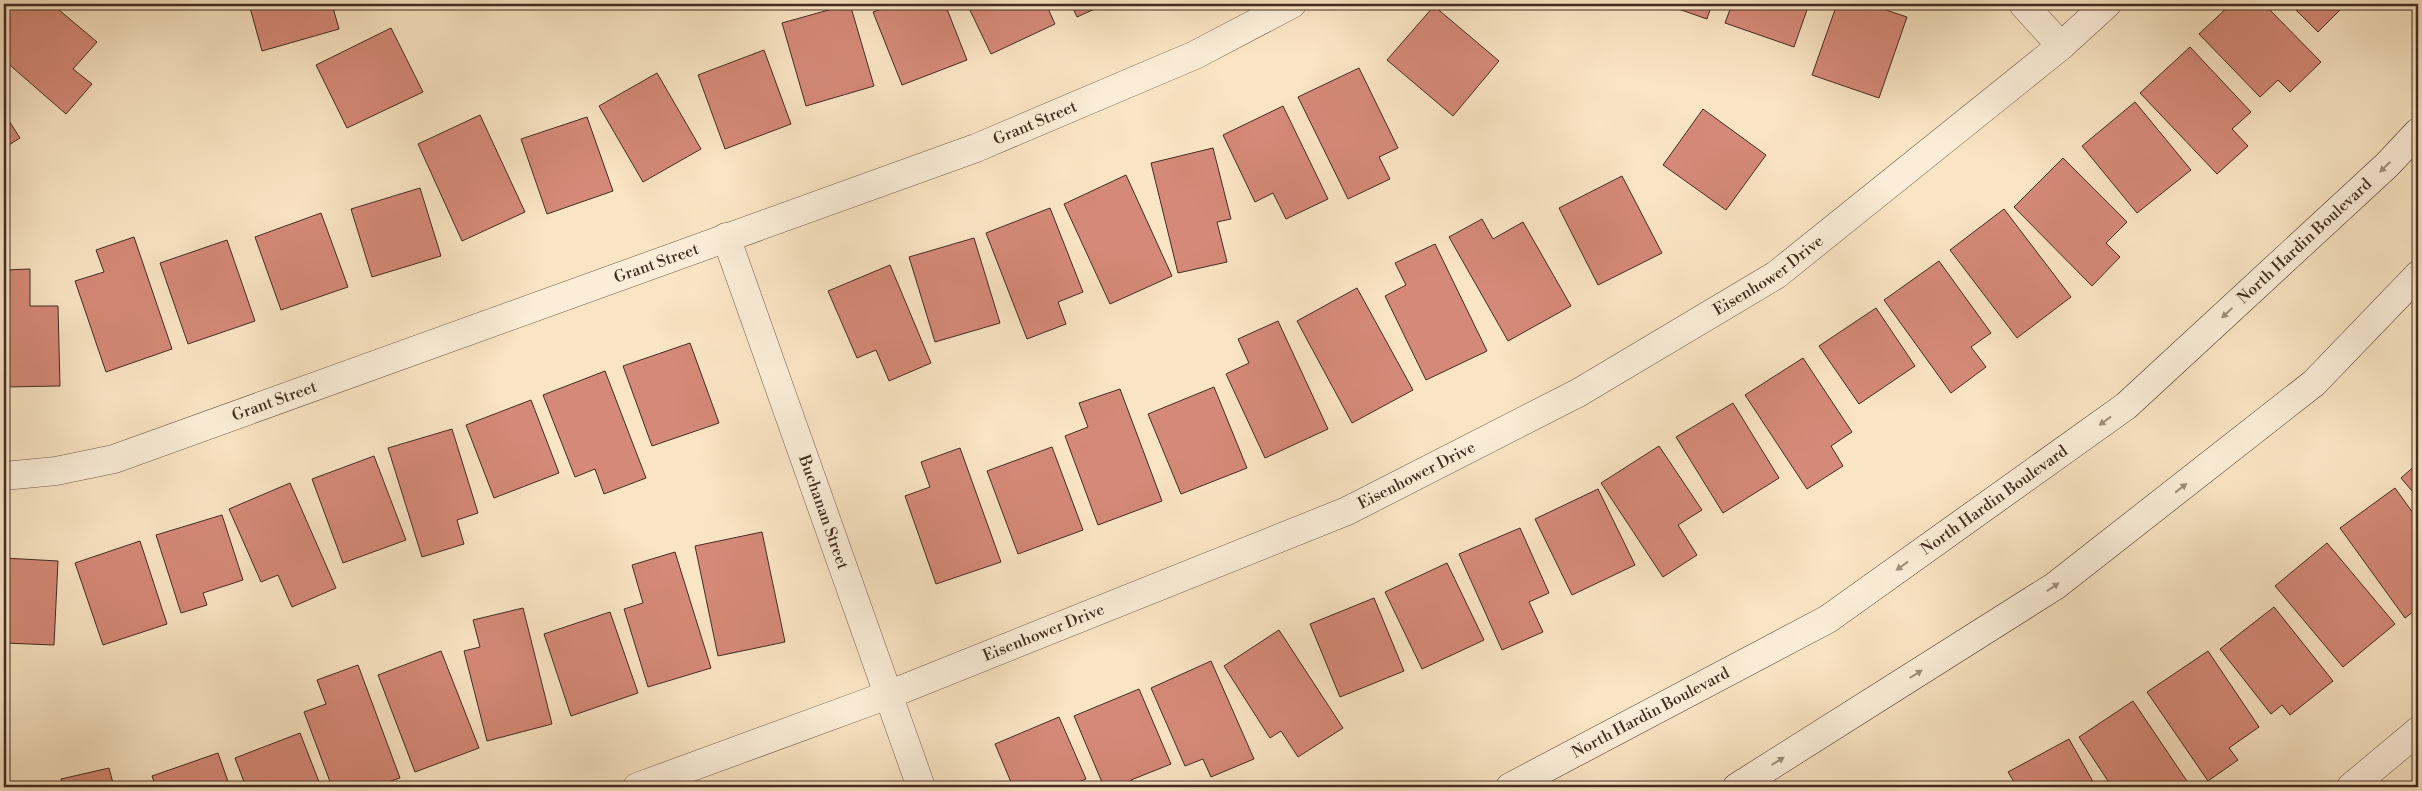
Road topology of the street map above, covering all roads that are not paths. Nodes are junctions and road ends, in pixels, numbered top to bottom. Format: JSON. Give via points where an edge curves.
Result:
{"nodes":[{"id":1,"x":1292,"y":4,"type":"edge"},
{"id":2,"x":2023,"y":4,"type":"edge"},
{"id":3,"x":2107,"y":4,"type":"edge"},
{"id":4,"x":2061,"y":46,"type":"junction"},
{"id":5,"x":2418,"y":132,"type":"edge"},
{"id":6,"x":726,"y":237,"type":"junction"},
{"id":7,"x":2418,"y":275,"type":"edge"},
{"id":8,"x":4,"y":476,"type":"edge"},
{"id":9,"x":888,"y":695,"type":"junction"},
{"id":10,"x":2418,"y":731,"type":"edge"},
{"id":11,"x":637,"y":787,"type":"edge"},
{"id":12,"x":921,"y":787,"type":"edge"},
{"id":13,"x":1510,"y":787,"type":"edge"},
{"id":14,"x":1737,"y":787,"type":"edge"},
{"id":15,"x":2351,"y":787,"type":"edge"}],
"edges":[{"from":1,"to":6,"type":"street","name":"Grant Street","via":[[1195,55],[976,148]]},
{"from":2,"to":4,"type":"street"},
{"from":3,"to":4,"type":"street","name":"Eisenhower Drive"},
{"from":4,"to":9,"type":"street","name":"Eisenhower Drive","via":[[1776,275],[1578,393],[1347,511]]},
{"from":5,"to":13,"type":"street","name":"North Hardin Boulevard","one_way":true,"via":[[2388,165],[2126,406],[1828,619]]},
{"from":6,"to":8,"type":"street","name":"Grant Street","via":[[114,459],[56,471]]},
{"from":6,"to":9,"type":"street","name":"Buchanan Street"},
{"from":14,"to":7,"type":"street","one_way":true,"via":[[2055,586],[2314,383]]},
{"from":9,"to":11,"type":"street","name":"Eisenhower Drive"},
{"from":9,"to":12,"type":"street","name":"Buchanan Street"},
{"from":10,"to":15,"type":"street"}]}
